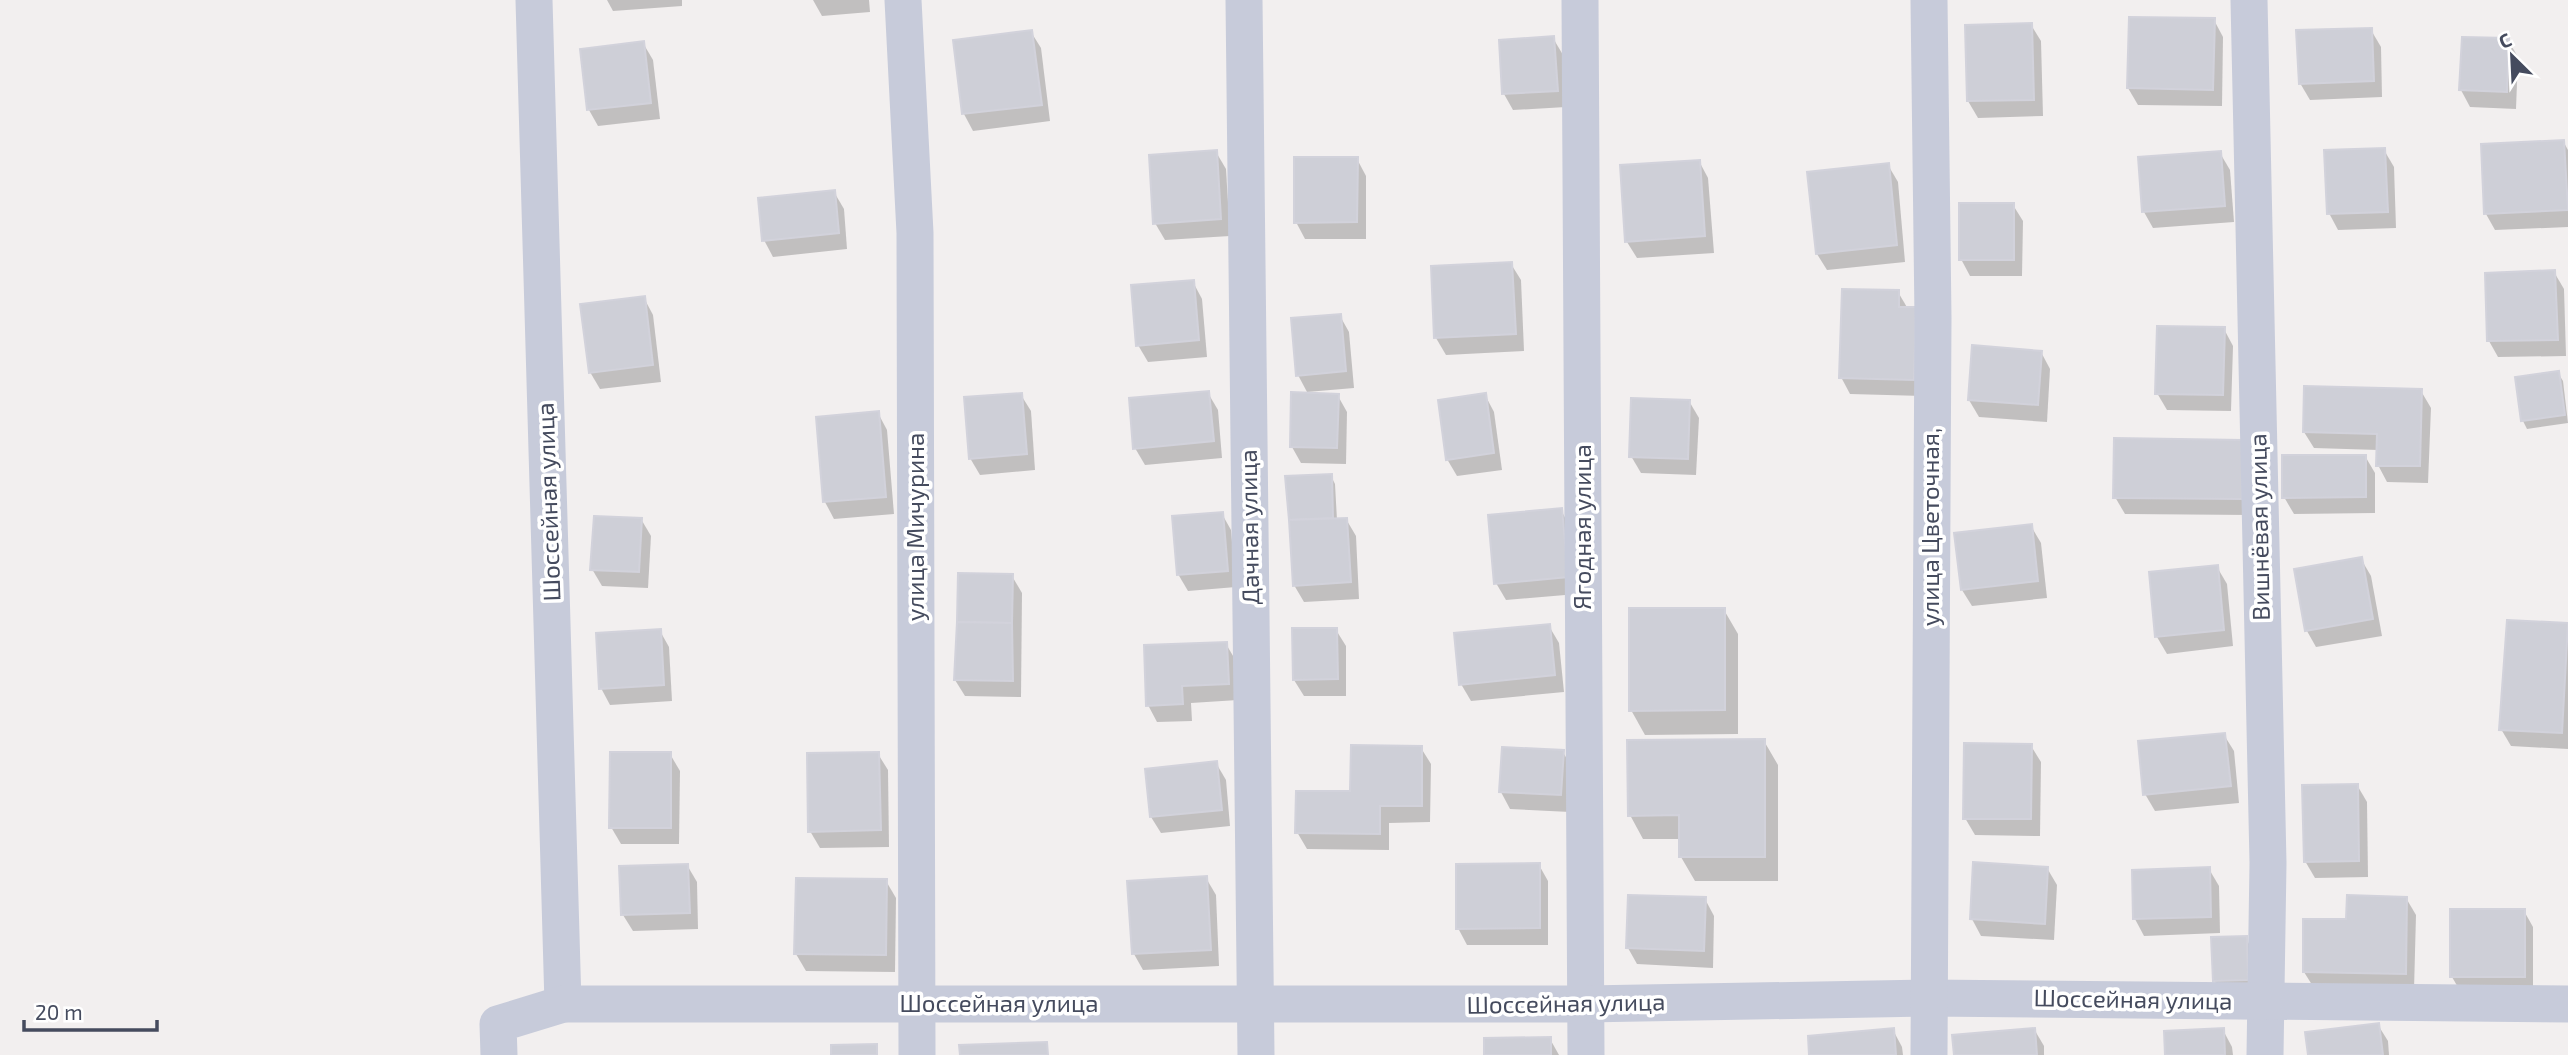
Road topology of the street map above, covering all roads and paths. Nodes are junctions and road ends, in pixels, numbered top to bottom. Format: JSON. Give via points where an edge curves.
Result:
{"nodes":[{"id":1,"x":534,"y":0,"type":"edge"},
{"id":2,"x":902,"y":0,"type":"edge"},
{"id":3,"x":1244,"y":0,"type":"edge"},
{"id":4,"x":1580,"y":0,"type":"edge"},
{"id":5,"x":1929,"y":0,"type":"edge"},
{"id":6,"x":2249,"y":0,"type":"edge"},
{"id":7,"x":1928,"y":998,"type":"junction"},
{"id":8,"x":2265,"y":1002,"type":"junction"},
{"id":9,"x":918,"y":1003,"type":"junction"},
{"id":10,"x":564,"y":1004,"type":"junction"},
{"id":11,"x":1586,"y":1004,"type":"junction"},
{"id":12,"x":2568,"y":1004,"type":"edge"},
{"id":13,"x":1255,"y":1006,"type":"junction"},
{"id":14,"x":499,"y":1055,"type":"edge"},
{"id":15,"x":917,"y":1055,"type":"edge"},
{"id":16,"x":1256,"y":1055,"type":"edge"},
{"id":17,"x":1587,"y":1055,"type":"edge"},
{"id":18,"x":1929,"y":1055,"type":"edge"},
{"id":19,"x":2265,"y":1055,"type":"edge"}],
"edges":[{"from":1,"to":10,"type":"street","name":"Шоссейная улица"},
{"from":2,"to":9,"type":"street","name":"улица Мичурина","via":[[915,233]]},
{"from":3,"to":13,"type":"street","name":"Дачная улица"},
{"from":4,"to":11,"type":"street","name":"Ягодная улица"},
{"from":5,"to":7,"type":"street","name":"улица Цветочная,","via":[[1933,318]]},
{"from":6,"to":8,"type":"street","name":"Вишнёвая улица","via":[[2268,863]]},
{"from":7,"to":8,"type":"street","name":"Шоссейная улица"},
{"from":7,"to":11,"type":"street","name":"Шоссейная улица"},
{"from":7,"to":18,"type":"street","name":"улица Цветочная,"},
{"from":8,"to":12,"type":"street","name":"Шоссейная улица"},
{"from":8,"to":19,"type":"street","name":"Вишнёвая улица"},
{"from":9,"to":10,"type":"street","name":"Шоссейная улица"},
{"from":9,"to":13,"type":"street","name":"Шоссейная улица"},
{"from":9,"to":15,"type":"street","name":"улица Мичурина"},
{"from":10,"to":14,"type":"street","name":"Шоссейная улица","via":[[498,1024]]},
{"from":11,"to":13,"type":"street","name":"Шоссейная улица"},
{"from":11,"to":17,"type":"street","name":"Ягодная улица"},
{"from":13,"to":16,"type":"street","name":"Дачная улица"}]}
